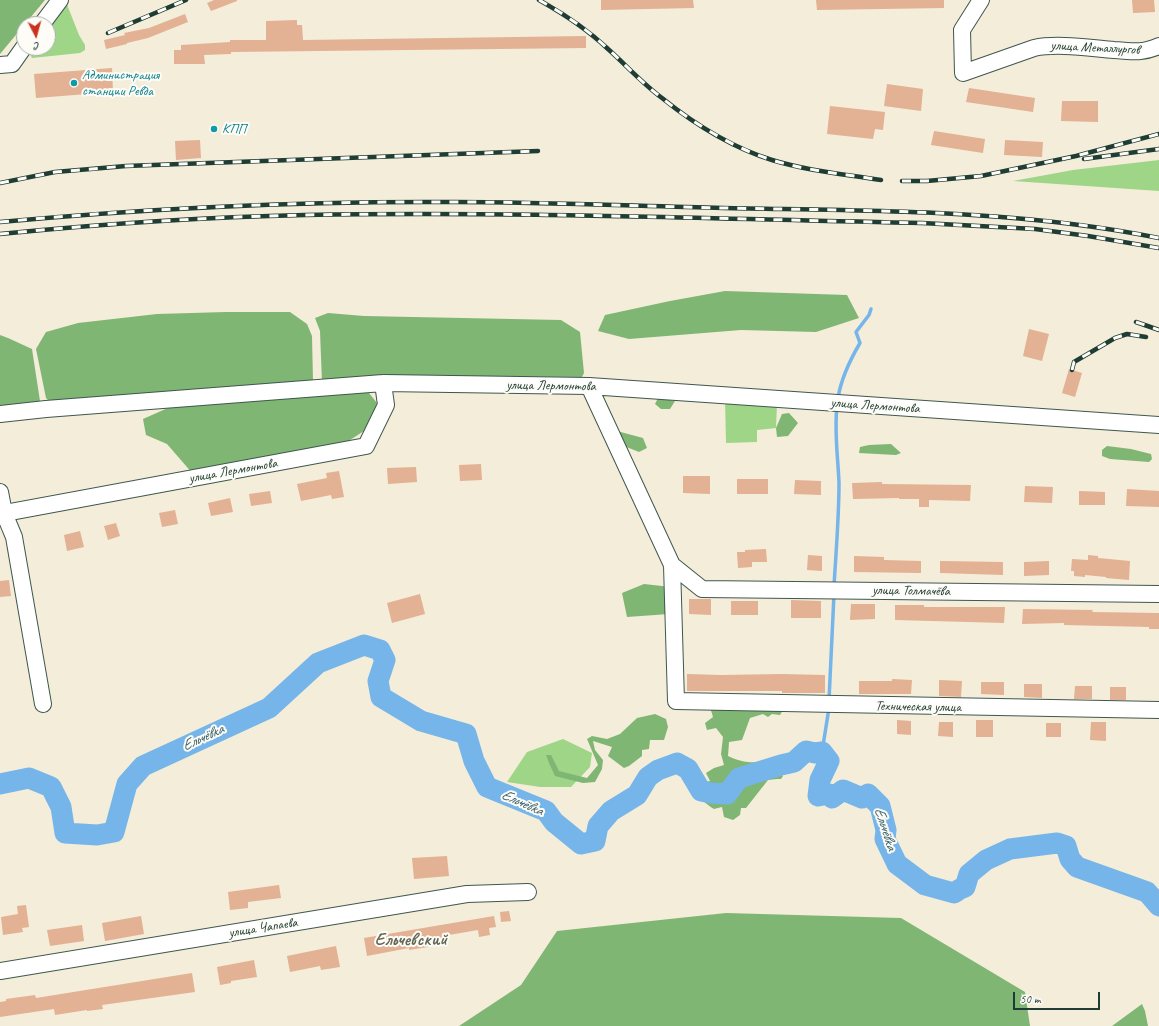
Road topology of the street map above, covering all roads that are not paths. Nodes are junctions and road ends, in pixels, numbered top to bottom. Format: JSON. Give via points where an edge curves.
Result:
{"nodes":[{"id":1,"x":60,"y":0,"type":"edge"},
{"id":2,"x":982,"y":0,"type":"edge"},
{"id":3,"x":48,"y":16,"type":"edge"},
{"id":4,"x":1159,"y":46,"type":"edge"},
{"id":5,"x":18,"y":56,"type":"edge"},
{"id":6,"x":0,"y":65,"type":"edge"},
{"id":7,"x":383,"y":383,"type":"junction"},
{"id":8,"x":589,"y":386,"type":"junction"},
{"id":9,"x":0,"y":414,"type":"edge"},
{"id":10,"x":1159,"y":425,"type":"edge"},
{"id":11,"x":0,"y":492,"type":"edge"},
{"id":12,"x":2,"y":513,"type":"edge"},
{"id":13,"x":672,"y":565,"type":"junction"},
{"id":14,"x":1159,"y":594,"type":"edge"},
{"id":15,"x":43,"y":704,"type":"dead end"},
{"id":16,"x":1159,"y":710,"type":"edge"},
{"id":17,"x":528,"y":892,"type":"dead end"},
{"id":18,"x":0,"y":971,"type":"edge"}],
"edges":[{"from":1,"to":3,"type":"street"},
{"from":2,"to":4,"type":"street","name":"улица Металлургов","via":[[962,30],[963,73],[1045,46],[1133,53]]},
{"from":5,"to":6,"type":"street","via":[[12,64]]},
{"from":7,"to":8,"type":"street","name":"улица Лермонтова"},
{"from":7,"to":9,"type":"street"},
{"from":7,"to":12,"type":"street","name":"улица Лермонтова","via":[[386,405],[366,446]]},
{"from":8,"to":10,"type":"street","name":"улица Лермонтова"},
{"from":8,"to":13,"type":"street"},
{"from":11,"to":12,"type":"street"},
{"from":12,"to":15,"type":"street","via":[[14,537]]},
{"from":13,"to":14,"type":"street","name":"улица Толмачёва","via":[[702,589]]},
{"from":13,"to":16,"type":"street","name":"Техническая улица","via":[[676,701]]},
{"from":17,"to":18,"type":"street","name":"улица Чапаева","via":[[467,894]]}]}
